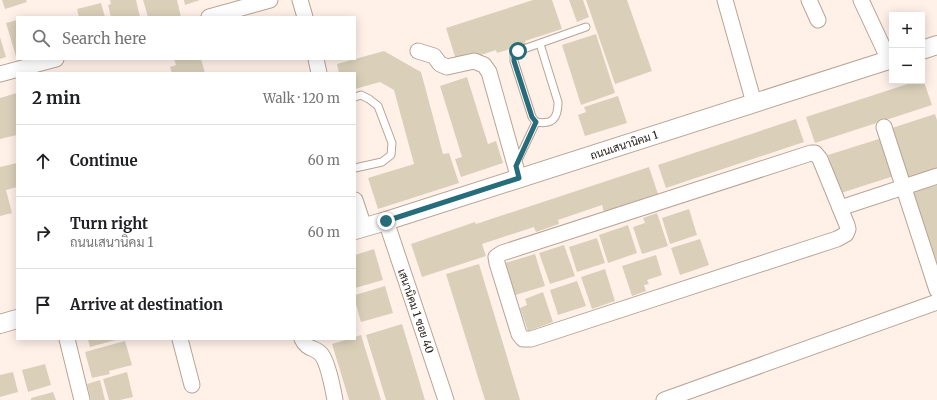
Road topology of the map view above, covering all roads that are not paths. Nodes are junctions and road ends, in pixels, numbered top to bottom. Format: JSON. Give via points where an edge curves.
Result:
{"nodes":[{"id":1,"x":270,"y":0,"type":"edge"},
{"id":2,"x":300,"y":0,"type":"edge"},
{"id":3,"x":725,"y":0,"type":"edge"},
{"id":4,"x":809,"y":0,"type":"edge"},
{"id":5,"x":861,"y":0,"type":"edge"},
{"id":6,"x":213,"y":16,"type":"edge"},
{"id":7,"x":305,"y":16,"type":"edge"},
{"id":8,"x":818,"y":20,"type":"dead end"},
{"id":9,"x":586,"y":27,"type":"dead end"},
{"id":10,"x":540,"y":44,"type":"junction"},
{"id":11,"x":937,"y":45,"type":"edge"},
{"id":12,"x":925,"y":49,"type":"edge"},
{"id":13,"x":418,"y":51,"type":"dead end"},
{"id":14,"x":889,"y":56,"type":"edge"},
{"id":15,"x":52,"y":60,"type":"edge"},
{"id":16,"x":316,"y":60,"type":"edge"},
{"id":17,"x":889,"y":61,"type":"edge"},
{"id":18,"x":320,"y":72,"type":"edge"},
{"id":19,"x":0,"y":74,"type":"edge"},
{"id":20,"x":356,"y":97,"type":"edge"},
{"id":21,"x":754,"y":103,"type":"junction"},
{"id":22,"x":536,"y":122,"type":"junction"},
{"id":23,"x":884,"y":127,"type":"dead end"},
{"id":24,"x":356,"y":168,"type":"edge"},
{"id":25,"x":518,"y":172,"type":"junction"},
{"id":26,"x":937,"y":176,"type":"edge"},
{"id":27,"x":903,"y":186,"type":"junction"},
{"id":28,"x":356,"y":207,"type":"edge"},
{"id":29,"x":840,"y":208,"type":"junction"},
{"id":30,"x":386,"y":221,"type":"junction"},
{"id":31,"x":359,"y":229,"type":"edge"},
{"id":32,"x":937,"y":290,"type":"edge"},
{"id":33,"x":937,"y":302,"type":"edge"},
{"id":34,"x":16,"y":319,"type":"edge"},
{"id":35,"x":0,"y":324,"type":"edge"},
{"id":36,"x":67,"y":340,"type":"edge"},
{"id":37,"x":180,"y":340,"type":"edge"},
{"id":38,"x":302,"y":340,"type":"edge"},
{"id":39,"x":192,"y":385,"type":"dead end"},
{"id":40,"x":82,"y":400,"type":"edge"},
{"id":41,"x":335,"y":400,"type":"edge"},
{"id":42,"x":446,"y":400,"type":"edge"},
{"id":43,"x":664,"y":400,"type":"edge"}],
"edges":[{"from":1,"to":6,"type":"street"},
{"from":2,"to":7,"type":"street"},
{"from":3,"to":21,"type":"street"},
{"from":4,"to":8,"type":"street"},
{"from":5,"to":14,"type":"street"},
{"from":9,"to":10,"type":"lane"},
{"from":10,"to":22,"type":"lane","via":[[558,102],[558,110],[557,115],[549,122]]},
{"from":10,"to":22,"type":"lane","via":[[518,51],[514,55],[532,117]]},
{"from":11,"to":12,"type":"street"},
{"from":13,"to":25,"type":"street","via":[[434,56],[440,64],[447,67],[474,61],[484,65],[489,72]]},
{"from":15,"to":19,"type":"street"},
{"from":16,"to":18,"type":"street"},
{"from":17,"to":21,"type":"street","name":"ถนนเสนานิคม 1"},
{"from":20,"to":24,"type":"lane","via":[[369,99],[378,106],[392,143],[391,155],[382,162]]},
{"from":21,"to":25,"type":"street","name":"ถนนเสนานิคม 1"},
{"from":22,"to":25,"type":"lane"},
{"from":23,"to":27,"type":"street"},
{"from":25,"to":30,"type":"street","name":"ถนนเสนานิคม 1"},
{"from":26,"to":27,"type":"street"},
{"from":27,"to":29,"type":"street"},
{"from":27,"to":32,"type":"street"},
{"from":28,"to":31,"type":"street"},
{"from":29,"to":29,"type":"street","via":[[848,229],[842,237],[531,338],[523,339],[519,334],[496,257],[811,153],[815,153],[820,159]]},
{"from":30,"to":31,"type":"street","name":"ถนนเสนานิคม 1"},
{"from":30,"to":42,"type":"street","name":"เสนานิคม 1 ซอย 40"},
{"from":33,"to":43,"type":"street"},
{"from":34,"to":35,"type":"street"},
{"from":36,"to":40,"type":"street"},
{"from":37,"to":39,"type":"street"},
{"from":38,"to":41,"type":"street","via":[[304,345],[321,354]]}]}
